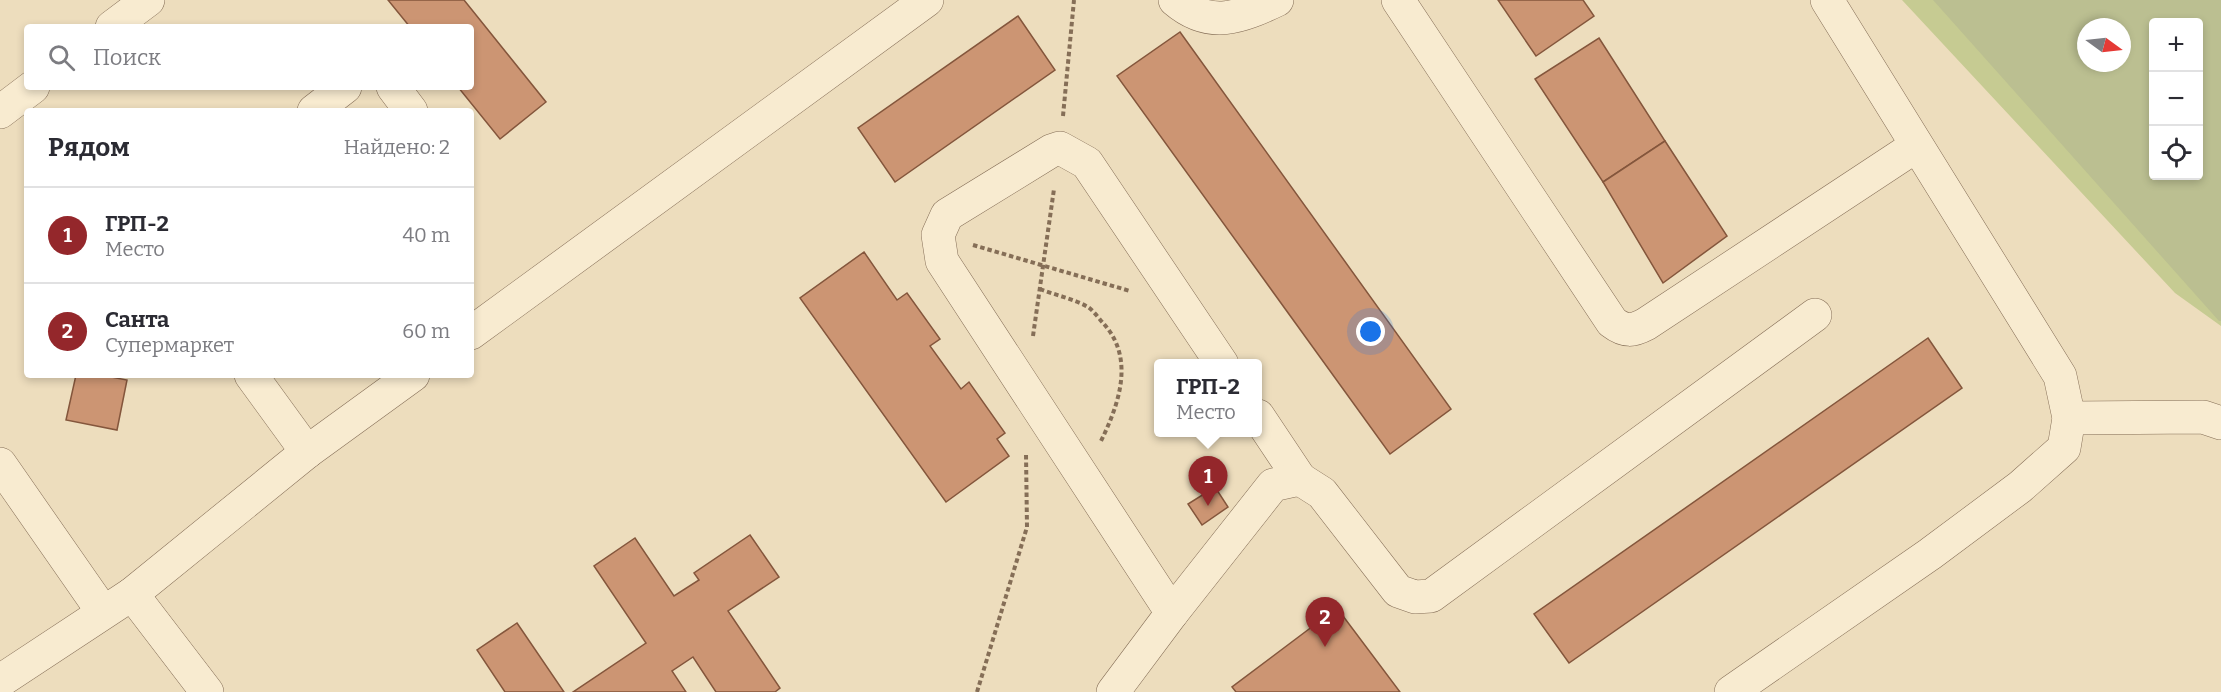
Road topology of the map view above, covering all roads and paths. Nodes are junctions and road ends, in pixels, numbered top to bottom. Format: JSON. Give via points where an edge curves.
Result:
{"nodes":[{"id":1,"x":148,"y":0,"type":"edge"},
{"id":2,"x":927,"y":0,"type":"edge"},
{"id":3,"x":1175,"y":0,"type":"edge"},
{"id":4,"x":1277,"y":0,"type":"edge"},
{"id":5,"x":1398,"y":0,"type":"edge"},
{"id":6,"x":1827,"y":0,"type":"edge"},
{"id":7,"x":116,"y":24,"type":"edge"},
{"id":8,"x":29,"y":90,"type":"edge"},
{"id":9,"x":341,"y":90,"type":"edge"},
{"id":10,"x":395,"y":90,"type":"edge"},
{"id":11,"x":318,"y":108,"type":"edge"},
{"id":12,"x":409,"y":108,"type":"edge"},
{"id":13,"x":0,"y":112,"type":"edge"},
{"id":14,"x":1916,"y":146,"type":"junction"},
{"id":15,"x":938,"y":235,"type":"junction"},
{"id":16,"x":1040,"y":289,"type":"dead end"},
{"id":17,"x":1185,"y":309,"type":"junction"},
{"id":18,"x":1815,"y":315,"type":"dead end"},
{"id":19,"x":474,"y":331,"type":"edge"},
{"id":20,"x":1219,"y":359,"type":"edge"},
{"id":21,"x":253,"y":378,"type":"edge"},
{"id":22,"x":409,"y":378,"type":"edge"},
{"id":23,"x":2069,"y":417,"type":"junction"},
{"id":24,"x":2215,"y":417,"type":"edge"},
{"id":25,"x":1262,"y":423,"type":"edge"},
{"id":26,"x":307,"y":452,"type":"junction"},
{"id":27,"x":0,"y":464,"type":"edge"},
{"id":28,"x":1078,"y":470,"type":"junction"},
{"id":29,"x":1300,"y":479,"type":"junction"},
{"id":30,"x":132,"y":594,"type":"junction"},
{"id":31,"x":103,"y":612,"type":"junction"},
{"id":32,"x":1172,"y":613,"type":"junction"},
{"id":33,"x":0,"y":681,"type":"edge"},
{"id":34,"x":207,"y":692,"type":"edge"},
{"id":35,"x":1113,"y":692,"type":"edge"},
{"id":36,"x":1731,"y":692,"type":"edge"}],
"edges":[{"from":1,"to":7,"type":"lane"},
{"from":2,"to":19,"type":"lane"},
{"from":3,"to":4,"type":"lane","via":[[1186,9],[1215,18],[1240,17]]},
{"from":5,"to":14,"type":"lane","via":[[1612,322],[1622,330],[1646,324]]},
{"from":6,"to":14,"type":"lane"},
{"from":8,"to":13,"type":"lane"},
{"from":9,"to":11,"type":"lane"},
{"from":10,"to":12,"type":"lane"},
{"from":14,"to":23,"type":"lane","via":[[2060,376]]},
{"from":15,"to":17,"type":"path"},
{"from":15,"to":17,"type":"lane","via":[[946,215],[1060,148],[1087,163]]},
{"from":15,"to":28,"type":"lane","via":[[942,261]]},
{"from":16,"to":28,"type":"path","via":[[1089,308],[1109,330],[1122,360],[1122,383],[1115,412],[1099,446]]},
{"from":17,"to":20,"type":"lane"},
{"from":18,"to":29,"type":"lane","via":[[1431,596],[1415,597],[1398,591],[1322,493]]},
{"from":21,"to":26,"type":"lane"},
{"from":22,"to":26,"type":"lane"},
{"from":23,"to":24,"type":"lane"},
{"from":23,"to":36,"type":"lane","via":[[2064,448],[2020,487]]},
{"from":25,"to":29,"type":"lane"},
{"from":26,"to":30,"type":"lane"},
{"from":27,"to":31,"type":"lane"},
{"from":28,"to":32,"type":"lane"},
{"from":29,"to":32,"type":"lane","via":[[1273,485]]},
{"from":30,"to":31,"type":"lane"},
{"from":30,"to":34,"type":"lane"},
{"from":31,"to":33,"type":"lane"},
{"from":32,"to":35,"type":"lane"}]}
